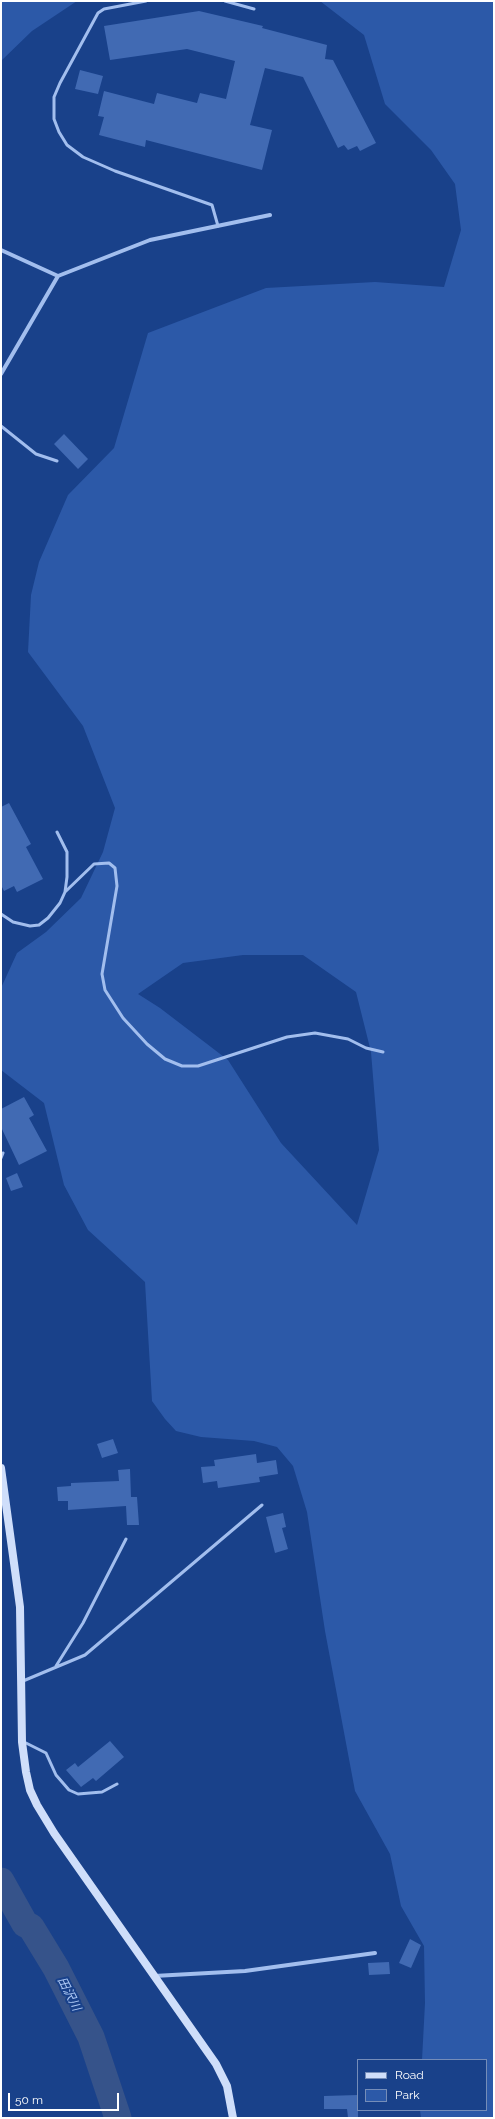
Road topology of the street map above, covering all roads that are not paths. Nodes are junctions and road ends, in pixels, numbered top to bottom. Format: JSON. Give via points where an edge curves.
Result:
{"nodes":[{"id":1,"x":146,"y":1,"type":"edge"},
{"id":2,"x":225,"y":1,"type":"edge"},
{"id":3,"x":254,"y":9,"type":"dead end"},
{"id":4,"x":270,"y":214,"type":"dead end"},
{"id":5,"x":218,"y":226,"type":"junction"},
{"id":6,"x":1,"y":250,"type":"edge"},
{"id":7,"x":58,"y":276,"type":"junction"},
{"id":8,"x":1,"y":374,"type":"edge"},
{"id":9,"x":1,"y":426,"type":"edge"},
{"id":10,"x":57,"y":461,"type":"dead end"},
{"id":11,"x":57,"y":832,"type":"dead end"},
{"id":12,"x":65,"y":892,"type":"junction"},
{"id":13,"x":1,"y":914,"type":"edge"},
{"id":14,"x":383,"y":1052,"type":"dead end"},
{"id":15,"x":3,"y":1153,"type":"dead end"},
{"id":16,"x":1,"y":1158,"type":"edge"},
{"id":17,"x":1,"y":1468,"type":"edge"},
{"id":18,"x":262,"y":1505,"type":"dead end"},
{"id":19,"x":126,"y":1539,"type":"dead end"},
{"id":20,"x":56,"y":1666,"type":"junction"},
{"id":21,"x":21,"y":1682,"type":"junction"},
{"id":22,"x":22,"y":1742,"type":"junction"},
{"id":23,"x":117,"y":1784,"type":"dead end"},
{"id":24,"x":376,"y":1952,"type":"dead end"},
{"id":25,"x":153,"y":1976,"type":"junction"},
{"id":26,"x":233,"y":2118,"type":"edge"}],
"edges":[{"from":1,"to":5,"type":"lane","via":[[98,13],[60,83],[54,98],[54,119],[67,144],[84,157],[115,171],[212,205]]},
{"from":2,"to":3,"type":"lane"},
{"from":4,"to":5,"type":"street"},
{"from":5,"to":7,"type":"street","via":[[150,240]]},
{"from":6,"to":7,"type":"street"},
{"from":7,"to":8,"type":"street"},
{"from":9,"to":10,"type":"lane","via":[[36,454]]},
{"from":11,"to":12,"type":"lane","via":[[67,852]]},
{"from":12,"to":13,"type":"lane","via":[[54,912],[39,925],[19,923]]},
{"from":12,"to":14,"type":"lane","via":[[94,864],[108,863],[115,868],[117,886],[102,974],[105,990],[123,1018],[165,1059],[182,1066],[198,1066],[287,1037],[315,1033],[348,1039],[366,1048]]},
{"from":15,"to":16,"type":"lane"},
{"from":17,"to":21,"type":"street","via":[[19,1602]]},
{"from":18,"to":20,"type":"lane","via":[[85,1655]]},
{"from":19,"to":20,"type":"lane","via":[[83,1622]]},
{"from":20,"to":21,"type":"lane"},
{"from":21,"to":22,"type":"street"},
{"from":22,"to":23,"type":"lane","via":[[46,1753],[56,1775],[69,1790],[78,1794],[102,1792]]},
{"from":22,"to":25,"type":"street","via":[[28,1784],[37,1805]]},
{"from":24,"to":25,"type":"street","via":[[245,1971]]},
{"from":25,"to":26,"type":"street","via":[[179,2010],[225,2080]]}]}
